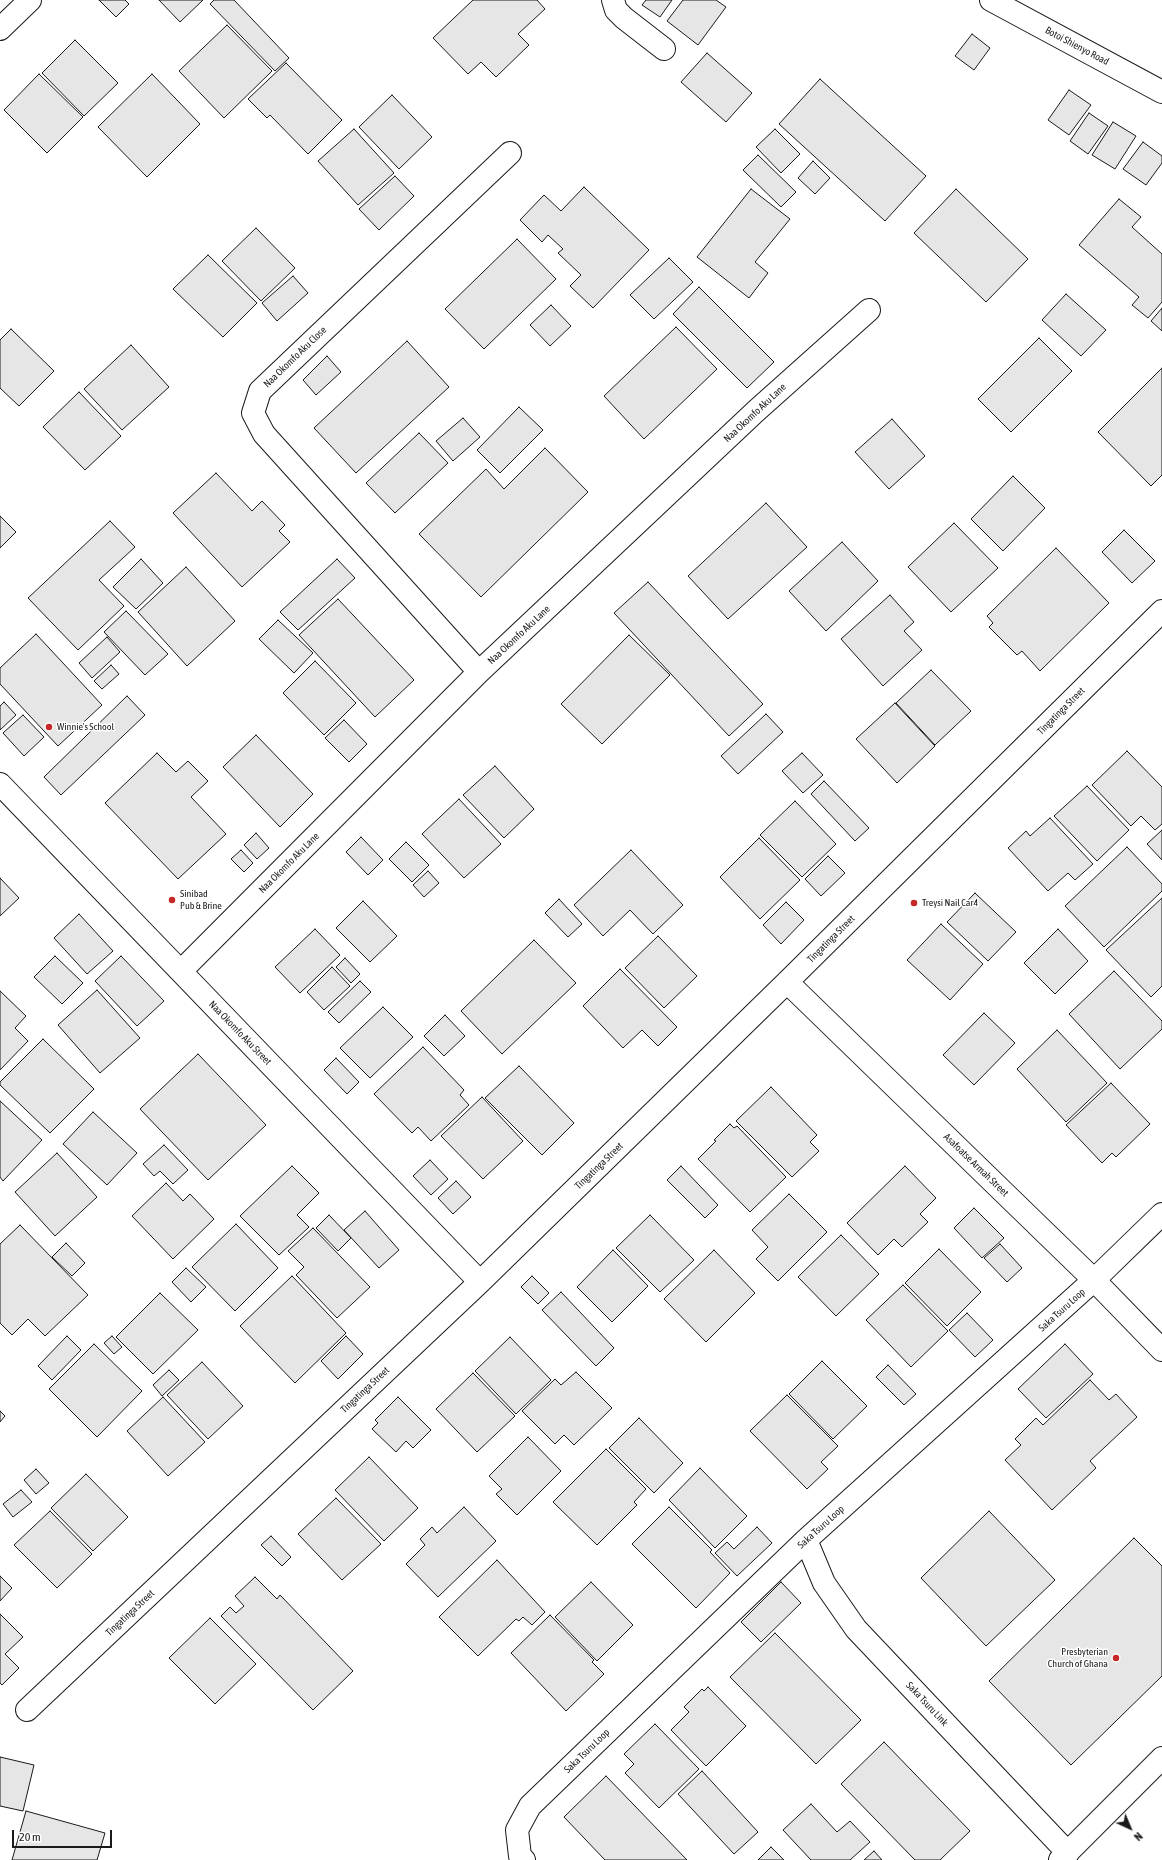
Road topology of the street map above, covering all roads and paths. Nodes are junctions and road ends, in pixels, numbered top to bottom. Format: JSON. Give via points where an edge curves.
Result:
{"nodes":[{"id":1,"x":30,"y":0,"type":"edge"},
{"id":2,"x":613,"y":0,"type":"edge"},
{"id":3,"x":991,"y":0,"type":"edge"},
{"id":4,"x":0,"y":29,"type":"edge"},
{"id":5,"x":664,"y":49,"type":"dead end"},
{"id":6,"x":1162,"y":92,"type":"edge"},
{"id":7,"x":510,"y":153,"type":"dead end"},
{"id":8,"x":869,"y":310,"type":"dead end"},
{"id":9,"x":1162,"y":611,"type":"edge"},
{"id":10,"x":479,"y":672,"type":"junction"},
{"id":11,"x":0,"y":784,"type":"edge"},
{"id":12,"x":181,"y":971,"type":"junction"},
{"id":13,"x":787,"y":982,"type":"junction"},
{"id":14,"x":1162,"y":1214,"type":"edge"},
{"id":15,"x":1094,"y":1280,"type":"junction"},
{"id":16,"x":480,"y":1282,"type":"junction"},
{"id":17,"x":1162,"y":1350,"type":"edge"},
{"id":18,"x":806,"y":1540,"type":"junction"},
{"id":19,"x":27,"y":1710,"type":"dead end"},
{"id":20,"x":1162,"y":1758,"type":"edge"},
{"id":21,"x":1064,"y":1856,"type":"edge"},
{"id":22,"x":524,"y":1860,"type":"edge"}],
"edges":[{"from":1,"to":4,"type":"street"},
{"from":2,"to":5,"type":"street","via":[[616,10],[624,18]]},
{"from":3,"to":6,"type":"street","name":"Botoi Shienyo Road"},
{"from":7,"to":10,"type":"street","name":"Naa Okomfo Aku Close","via":[[260,391],[253,412],[264,434]]},
{"from":8,"to":10,"type":"street","name":"Naa Okomfo Aku Lane","via":[[756,411]]},
{"from":9,"to":13,"type":"street","name":"Tingatinga Street"},
{"from":10,"to":12,"type":"street","name":"Naa Okomfo Aku Lane"},
{"from":11,"to":12,"type":"street","name":"Naa Okomfo Aku Street"},
{"from":12,"to":16,"type":"street","name":"Naa Okomfo Aku Street"},
{"from":13,"to":15,"type":"street","name":"Asafoatse Armah Street"},
{"from":13,"to":16,"type":"street","name":"Tingatinga Street"},
{"from":14,"to":15,"type":"street","name":"Saka Tsuru Loop"},
{"from":15,"to":17,"type":"street","name":"Asafoatse Armah Street"},
{"from":15,"to":18,"type":"street","name":"Saka Tsuru Loop"},
{"from":16,"to":19,"type":"street","name":"Tingatinga Street"},
{"from":18,"to":21,"type":"street","name":"Saka Tsuru Link","via":[[824,1583],[856,1629]]},
{"from":18,"to":22,"type":"street","name":"Saka Tsuru Loop","via":[[530,1806],[517,1830],[520,1856]]},
{"from":20,"to":21,"type":"street"}]}
